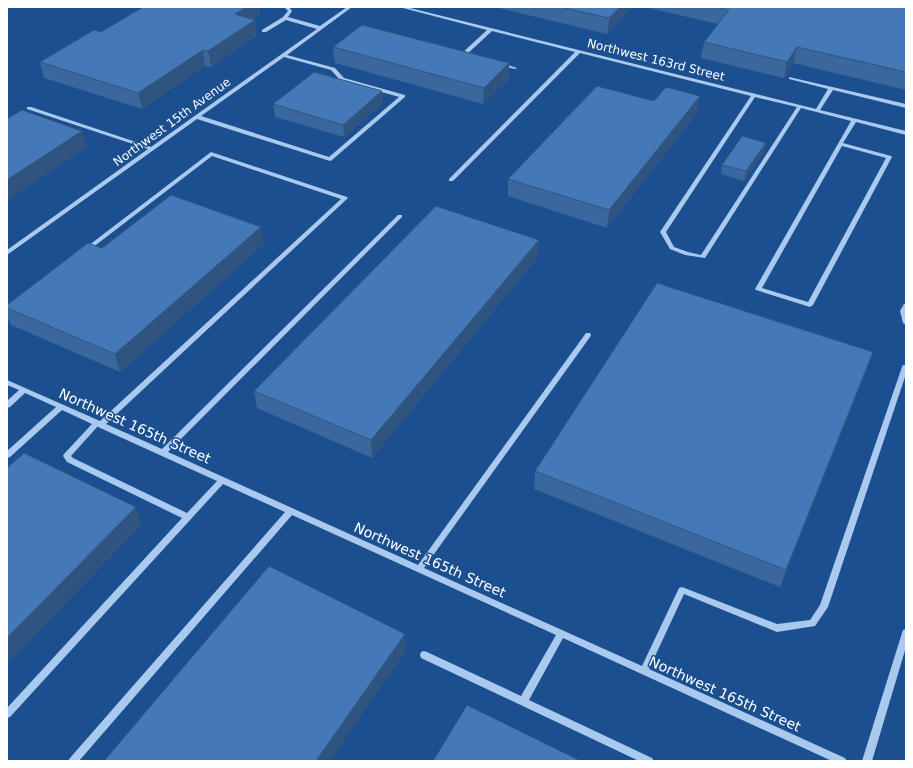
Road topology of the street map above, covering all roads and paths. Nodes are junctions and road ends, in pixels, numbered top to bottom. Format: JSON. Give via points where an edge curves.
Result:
{"nodes":[{"id":1,"x":286,"y":7,"type":"edge"},
{"id":2,"x":350,"y":7,"type":"edge"},
{"id":3,"x":401,"y":7,"type":"edge"},
{"id":4,"x":285,"y":18,"type":"junction"},
{"id":5,"x":320,"y":28,"type":"junction"},
{"id":6,"x":491,"y":29,"type":"junction"},
{"id":7,"x":264,"y":31,"type":"dead end"},
{"id":8,"x":580,"y":51,"type":"junction"},
{"id":9,"x":456,"y":53,"type":"edge"},
{"id":10,"x":283,"y":55,"type":"junction"},
{"id":11,"x":463,"y":55,"type":"junction"},
{"id":12,"x":471,"y":56,"type":"edge"},
{"id":13,"x":493,"y":62,"type":"edge"},
{"id":14,"x":515,"y":68,"type":"dead end"},
{"id":15,"x":791,"y":78,"type":"edge"},
{"id":16,"x":831,"y":88,"type":"junction"},
{"id":17,"x":754,"y":95,"type":"junction"},
{"id":18,"x":800,"y":106,"type":"junction"},
{"id":19,"x":906,"y":106,"type":"edge"},
{"id":20,"x":29,"y":108,"type":"dead end"},
{"id":21,"x":818,"y":111,"type":"junction"},
{"id":22,"x":197,"y":117,"type":"junction"},
{"id":23,"x":854,"y":120,"type":"junction"},
{"id":24,"x":906,"y":133,"type":"edge"},
{"id":25,"x":840,"y":144,"type":"junction"},
{"id":26,"x":152,"y":150,"type":"junction"},
{"id":27,"x":451,"y":180,"type":"dead end"},
{"id":28,"x":400,"y":216,"type":"dead end"},
{"id":29,"x":7,"y":253,"type":"edge"},
{"id":30,"x":82,"y":254,"type":"edge"},
{"id":31,"x":906,"y":305,"type":"edge"},
{"id":32,"x":906,"y":324,"type":"edge"},
{"id":33,"x":588,"y":335,"type":"dead end"},
{"id":34,"x":906,"y":368,"type":"edge"},
{"id":35,"x":7,"y":382,"type":"edge"},
{"id":36,"x":24,"y":390,"type":"junction"},
{"id":37,"x":7,"y":405,"type":"edge"},
{"id":38,"x":61,"y":407,"type":"junction"},
{"id":39,"x":99,"y":424,"type":"junction"},
{"id":40,"x":163,"y":453,"type":"junction"},
{"id":41,"x":7,"y":455,"type":"edge"},
{"id":42,"x":222,"y":480,"type":"junction"},
{"id":43,"x":290,"y":511,"type":"junction"},
{"id":44,"x":188,"y":517,"type":"junction"},
{"id":45,"x":419,"y":569,"type":"junction"},
{"id":46,"x":906,"y":633,"type":"edge"},
{"id":47,"x":561,"y":634,"type":"junction"},
{"id":48,"x":424,"y":655,"type":"dead end"},
{"id":49,"x":644,"y":671,"type":"junction"},
{"id":50,"x":523,"y":702,"type":"junction"},
{"id":51,"x":7,"y":714,"type":"edge"},
{"id":52,"x":73,"y":761,"type":"edge"},
{"id":53,"x":649,"y":761,"type":"edge"},
{"id":54,"x":842,"y":761,"type":"edge"},
{"id":55,"x":867,"y":761,"type":"edge"}],
"edges":[{"from":1,"to":4,"type":"street","via":[[290,11]]},
{"from":2,"to":5,"type":"street","name":"Northwest 15th Avenue"},
{"from":3,"to":6,"type":"street","name":"Northwest 163rd Street"},
{"from":4,"to":5,"type":"street"},
{"from":4,"to":7,"type":"street"},
{"from":5,"to":10,"type":"street","name":"Northwest 15th Avenue"},
{"from":6,"to":8,"type":"street","name":"Northwest 163rd Street"},
{"from":6,"to":11,"type":"street"},
{"from":8,"to":17,"type":"street","name":"Northwest 163rd Street"},
{"from":8,"to":27,"type":"street"},
{"from":9,"to":11,"type":"street"},
{"from":10,"to":22,"type":"street","name":"Northwest 15th Avenue"},
{"from":10,"to":22,"type":"street","via":[[333,69],[342,79],[403,96],[330,159]]},
{"from":11,"to":12,"type":"street"},
{"from":13,"to":14,"type":"street"},
{"from":15,"to":16,"type":"street"},
{"from":16,"to":19,"type":"street"},
{"from":16,"to":21,"type":"street"},
{"from":17,"to":18,"type":"street","name":"Northwest 163rd Street"},
{"from":17,"to":18,"type":"street","via":[[663,232],[672,248],[687,254],[703,256]]},
{"from":18,"to":21,"type":"street","name":"Northwest 163rd Street"},
{"from":20,"to":26,"type":"street"},
{"from":21,"to":23,"type":"street","name":"Northwest 163rd Street"},
{"from":22,"to":26,"type":"street","name":"Northwest 15th Avenue"},
{"from":23,"to":24,"type":"street","name":"Northwest 163rd Street"},
{"from":23,"to":25,"type":"street"},
{"from":25,"to":25,"type":"street","via":[[828,165],[758,289],[810,305],[889,157]]},
{"from":26,"to":29,"type":"street","name":"Northwest 15th Avenue"},
{"from":28,"to":40,"type":"street"},
{"from":30,"to":39,"type":"street","via":[[211,154],[345,198]]},
{"from":31,"to":32,"type":"street","via":[[903,311]]},
{"from":33,"to":45,"type":"street"},
{"from":34,"to":49,"type":"street","via":[[824,607],[812,623],[777,628],[682,590]]},
{"from":35,"to":36,"type":"street","name":"Northwest 165th Street"},
{"from":36,"to":37,"type":"street"},
{"from":36,"to":38,"type":"street","name":"Northwest 165th Street"},
{"from":38,"to":39,"type":"street","name":"Northwest 165th Street"},
{"from":38,"to":41,"type":"street"},
{"from":39,"to":40,"type":"street","name":"Northwest 165th Street"},
{"from":39,"to":44,"type":"street","via":[[67,456],[70,460]]},
{"from":40,"to":42,"type":"street","name":"Northwest 165th Street"},
{"from":42,"to":43,"type":"street","name":"Northwest 165th Street"},
{"from":42,"to":44,"type":"street"},
{"from":43,"to":45,"type":"street","name":"Northwest 165th Street"},
{"from":43,"to":52,"type":"street"},
{"from":44,"to":51,"type":"street"},
{"from":45,"to":47,"type":"street","name":"Northwest 165th Street"},
{"from":46,"to":55,"type":"street"},
{"from":47,"to":49,"type":"street","name":"Northwest 165th Street"},
{"from":47,"to":50,"type":"street"},
{"from":48,"to":50,"type":"street"},
{"from":49,"to":54,"type":"street","name":"Northwest 165th Street"},
{"from":50,"to":53,"type":"street"}]}
